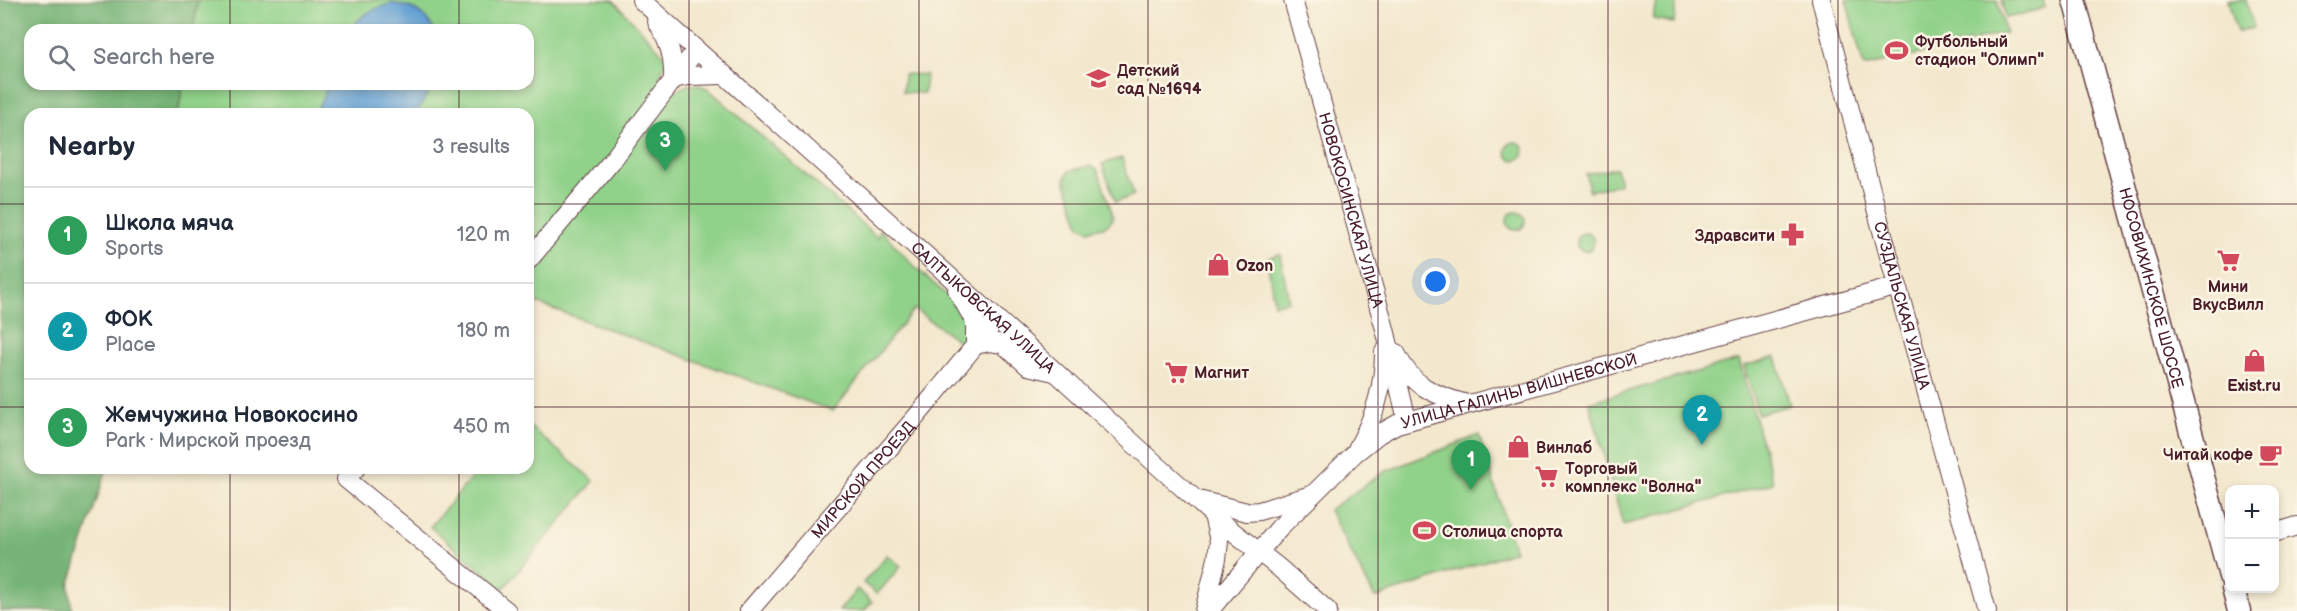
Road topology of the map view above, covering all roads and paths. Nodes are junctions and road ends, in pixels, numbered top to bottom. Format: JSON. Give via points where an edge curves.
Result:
{"nodes":[{"id":1,"x":1293,"y":0,"type":"edge"},
{"id":2,"x":1821,"y":0,"type":"edge"},
{"id":3,"x":2074,"y":0,"type":"edge"},
{"id":4,"x":645,"y":4,"type":"edge"},
{"id":5,"x":696,"y":50,"type":"junction"},
{"id":6,"x":724,"y":75,"type":"junction"},
{"id":7,"x":673,"y":79,"type":"junction"},
{"id":8,"x":534,"y":254,"type":"edge"},
{"id":9,"x":951,"y":278,"type":"junction"},
{"id":10,"x":1898,"y":286,"type":"junction"},
{"id":11,"x":997,"y":319,"type":"junction"},
{"id":12,"x":1384,"y":329,"type":"junction"},
{"id":13,"x":975,"y":345,"type":"junction"},
{"id":14,"x":1056,"y":373,"type":"junction"},
{"id":15,"x":1470,"y":404,"type":"junction"},
{"id":16,"x":1407,"y":420,"type":"junction"},
{"id":17,"x":1354,"y":454,"type":"junction"},
{"id":18,"x":351,"y":474,"type":"edge"},
{"id":19,"x":1315,"y":493,"type":"junction"},
{"id":20,"x":1195,"y":500,"type":"junction"},
{"id":21,"x":1213,"y":515,"type":"junction"},
{"id":22,"x":2297,"y":526,"type":"edge"},
{"id":23,"x":2279,"y":531,"type":"edge"},
{"id":24,"x":2225,"y":542,"type":"edge"},
{"id":25,"x":1259,"y":552,"type":"junction"},
{"id":26,"x":2234,"y":593,"type":"edge"},
{"id":27,"x":507,"y":611,"type":"edge"},
{"id":28,"x":749,"y":611,"type":"edge"},
{"id":29,"x":1204,"y":611,"type":"edge"},
{"id":30,"x":1209,"y":611,"type":"edge"},
{"id":31,"x":1328,"y":611,"type":"edge"},
{"id":32,"x":1987,"y":611,"type":"edge"},
{"id":33,"x":2239,"y":611,"type":"edge"}],
"edges":[{"from":1,"to":12,"type":"street","name":"НОВОКОСИНСКАЯ УЛИЦА"},
{"from":2,"to":10,"type":"street","name":"СУЗДАЛЬСКАЯ УЛИЦА"},
{"from":3,"to":24,"type":"main road","name":"НОСОВИХИНСКОЕ ШОССЕ"},
{"from":4,"to":5,"type":"street","name":"САЛТЫКОВСКАЯ УЛИЦА"},
{"from":4,"to":7,"type":"street","via":[[669,43]]},
{"from":5,"to":6,"type":"street","name":"САЛТЫКОВСКАЯ УЛИЦА"},
{"from":5,"to":7,"type":"street"},
{"from":6,"to":7,"type":"street"},
{"from":6,"to":9,"type":"street","name":"САЛТЫКОВСКАЯ УЛИЦА"},
{"from":7,"to":8,"type":"street","via":[[611,162]]},
{"from":9,"to":11,"type":"street","name":"САЛТЫКОВСКАЯ УЛИЦА"},
{"from":9,"to":13,"type":"street","via":[[975,322]]},
{"from":10,"to":15,"type":"street","name":"УЛИЦА ГАЛИНЫ ВИШНЕВСКОЙ"},
{"from":10,"to":32,"type":"street","name":"СУЗДАЛЬСКАЯ УЛИЦА"},
{"from":11,"to":13,"type":"street","name":"МИРСКОЙ ПРОЕЗД"},
{"from":11,"to":14,"type":"street","name":"САЛТЫКОВСКАЯ УЛИЦА"},
{"from":12,"to":15,"type":"street","via":[[1410,377],[1435,394]]},
{"from":12,"to":16,"type":"street","name":"НОВОКОСИНСКАЯ УЛИЦА"},
{"from":12,"to":17,"type":"street","via":[[1382,386],[1370,424]]},
{"from":13,"to":14,"type":"street","via":[[1003,344],[1028,366]]},
{"from":13,"to":28,"type":"street","name":"МИРСКОЙ ПРОЕЗД"},
{"from":14,"to":20,"type":"street","name":"САЛТЫКОВСКАЯ УЛИЦА"},
{"from":15,"to":16,"type":"street","name":"УЛИЦА ГАЛИНЫ ВИШНЕВСКОЙ"},
{"from":16,"to":17,"type":"street","name":"УЛИЦА ГАЛИНЫ ВИШНЕВСКОЙ","via":[[1388,428]]},
{"from":17,"to":19,"type":"street","name":"УЛИЦА ГАЛИНЫ ВИШНЕВСКОЙ"},
{"from":18,"to":27,"type":"street","via":[[346,479]]},
{"from":19,"to":20,"type":"street","via":[[1247,512]]},
{"from":19,"to":25,"type":"street","name":"УЛИЦА ГАЛИНЫ ВИШНЕВСКОЙ"},
{"from":20,"to":21,"type":"street","name":"САЛТЫКОВСКАЯ УЛИЦА"},
{"from":21,"to":25,"type":"street","name":"САЛТЫКОВСКАЯ УЛИЦА"},
{"from":21,"to":29,"type":"street","via":[[1219,541]]},
{"from":22,"to":23,"type":"street"},
{"from":25,"to":30,"type":"street","name":"УЛИЦА ГАЛИНЫ ВИШНЕВСКОЙ"},
{"from":25,"to":31,"type":"street","name":"САЛТЫКОВСКАЯ УЛИЦА"},
{"from":26,"to":33,"type":"main road"}]}
